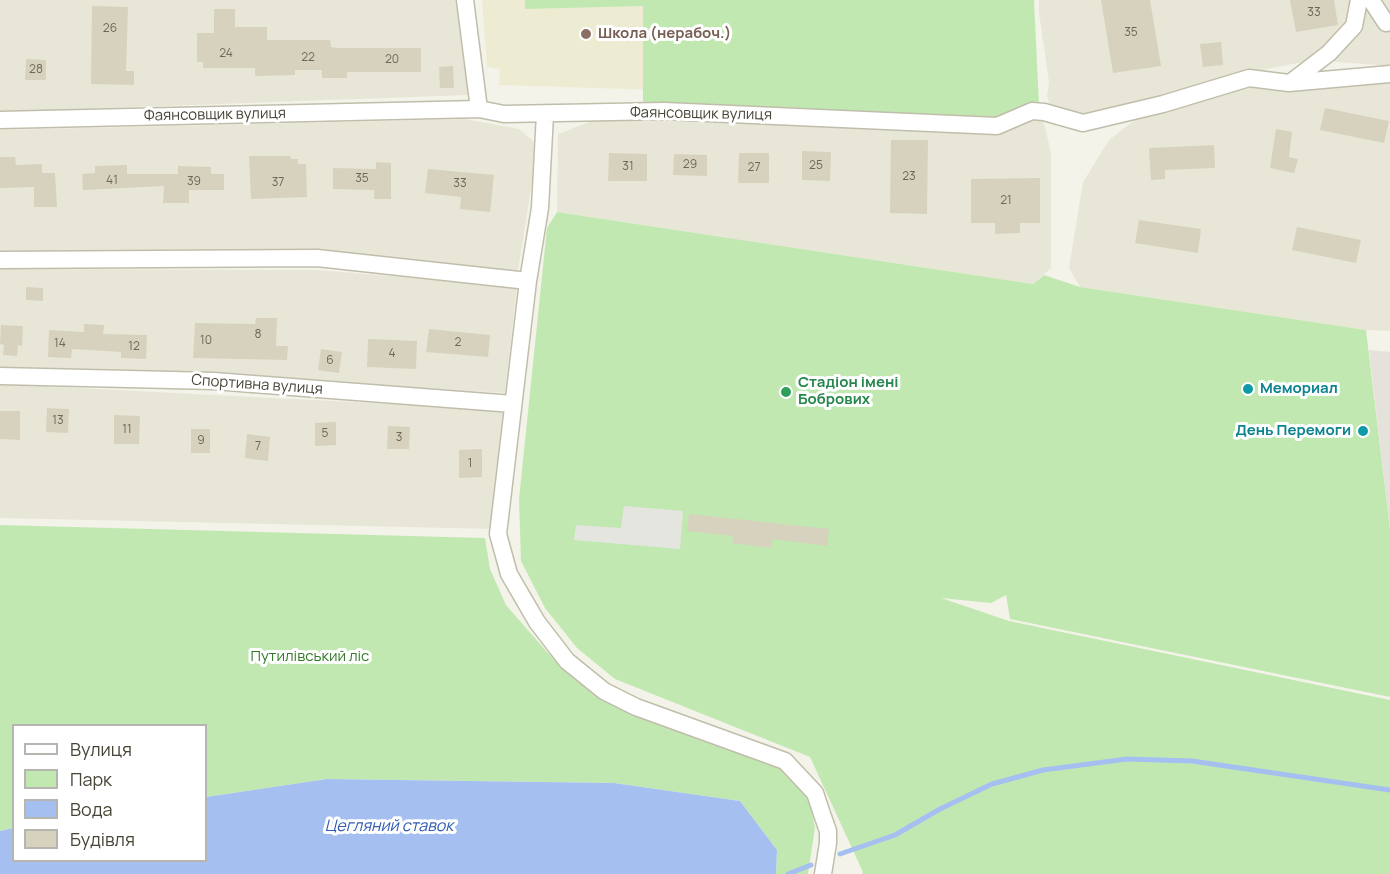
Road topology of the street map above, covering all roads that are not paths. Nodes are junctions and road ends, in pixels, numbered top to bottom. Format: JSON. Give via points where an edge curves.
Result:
{"nodes":[{"id":1,"x":465,"y":0,"type":"edge"},
{"id":2,"x":1359,"y":0,"type":"edge"},
{"id":3,"x":1371,"y":0,"type":"edge"},
{"id":4,"x":1389,"y":27,"type":"edge"},
{"id":5,"x":1390,"y":74,"type":"edge"},
{"id":6,"x":1289,"y":83,"type":"junction"},
{"id":7,"x":479,"y":109,"type":"junction"},
{"id":8,"x":545,"y":114,"type":"junction"},
{"id":9,"x":0,"y":120,"type":"edge"},
{"id":10,"x":0,"y":260,"type":"edge"},
{"id":11,"x":528,"y":281,"type":"junction"},
{"id":12,"x":0,"y":376,"type":"edge"},
{"id":13,"x":513,"y":404,"type":"junction"},
{"id":14,"x":823,"y":874,"type":"edge"}],
"edges":[{"from":1,"to":7,"type":"street"},
{"from":2,"to":6,"type":"street","via":[[1354,26],[1329,53]]},
{"from":3,"to":4,"type":"street"},
{"from":5,"to":6,"type":"street","name":"Фаянсовщик вулиця"},
{"from":6,"to":8,"type":"street","name":"Фаянсовщик вулиця","via":[[1249,78],[1083,123],[1032,111],[997,126],[664,111]]},
{"from":7,"to":8,"type":"street","name":"Фаянсовщик вулиця","via":[[504,114]]},
{"from":7,"to":9,"type":"street","name":"Фаянсовщик вулиця"},
{"from":8,"to":11,"type":"street","via":[[540,208]]},
{"from":10,"to":11,"type":"street","via":[[317,258]]},
{"from":11,"to":13,"type":"street"},
{"from":12,"to":13,"type":"street","name":"Спортивна вулиця","via":[[214,381]]},
{"from":13,"to":14,"type":"street","via":[[498,534],[509,574],[537,622],[567,661],[604,691],[785,761],[815,792],[828,843]]}]}
